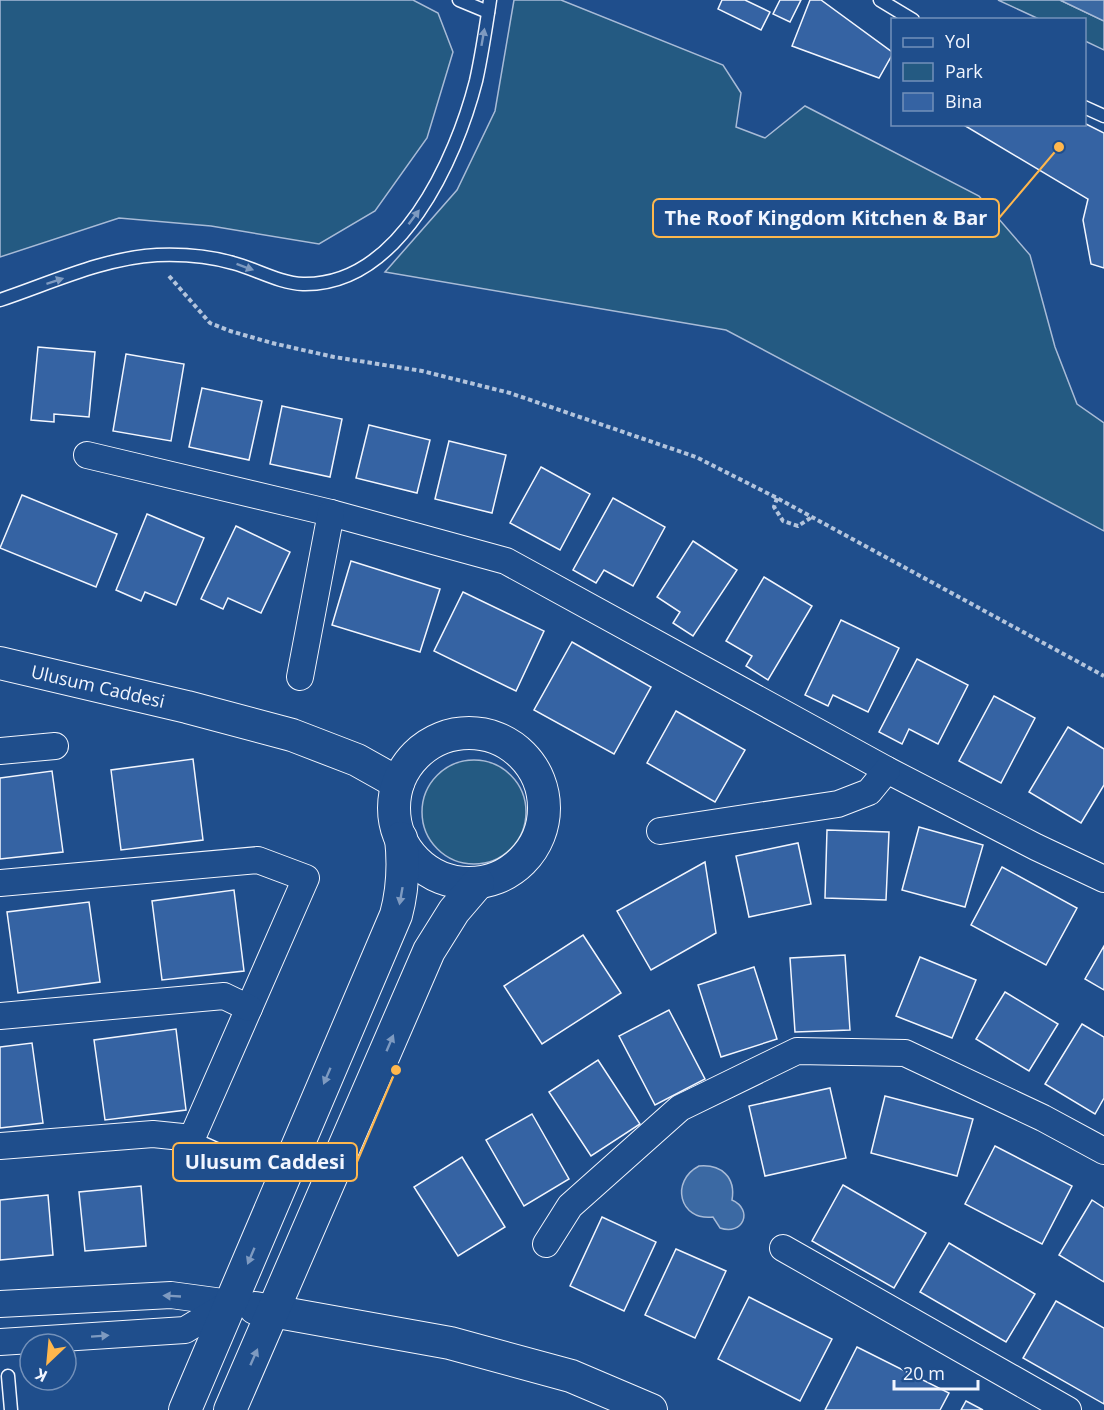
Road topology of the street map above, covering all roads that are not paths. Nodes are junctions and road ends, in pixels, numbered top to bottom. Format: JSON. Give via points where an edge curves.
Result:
{"nodes":[{"id":1,"x":459,"y":0,"type":"edge"},
{"id":2,"x":879,"y":0,"type":"edge"},
{"id":3,"x":489,"y":6,"type":"edge"},
{"id":4,"x":910,"y":18,"type":"edge"},
{"id":5,"x":1086,"y":108,"type":"edge"},
{"id":6,"x":1104,"y":116,"type":"edge"},
{"id":7,"x":0,"y":300,"type":"edge"},
{"id":8,"x":87,"y":455,"type":"dead end"},
{"id":9,"x":331,"y":513,"type":"junction"},
{"id":10,"x":0,"y":663,"type":"edge"},
{"id":11,"x":300,"y":677,"type":"dead end"},
{"id":12,"x":54,"y":746,"type":"dead end"},
{"id":13,"x":0,"y":751,"type":"edge"},
{"id":14,"x":887,"y":771,"type":"junction"},
{"id":15,"x":398,"y":783,"type":"junction"},
{"id":16,"x":660,"y":831,"type":"dead end"},
{"id":17,"x":401,"y":838,"type":"junction"},
{"id":18,"x":1104,"y":879,"type":"edge"},
{"id":19,"x":0,"y":883,"type":"edge"},
{"id":20,"x":478,"y":883,"type":"junction"},
{"id":21,"x":249,"y":1008,"type":"junction"},
{"id":22,"x":0,"y":1016,"type":"edge"},
{"id":23,"x":192,"y":1138,"type":"junction"},
{"id":24,"x":0,"y":1146,"type":"edge"},
{"id":25,"x":1104,"y":1151,"type":"edge"},
{"id":26,"x":283,"y":1179,"type":"junction"},
{"id":27,"x":546,"y":1244,"type":"dead end"},
{"id":28,"x":783,"y":1248,"type":"dead end"},
{"id":29,"x":230,"y":1303,"type":"junction"},
{"id":30,"x":0,"y":1304,"type":"edge"},
{"id":31,"x":274,"y":1311,"type":"junction"},
{"id":32,"x":0,"y":1342,"type":"edge"},
{"id":33,"x":8,"y":1376,"type":"dead end"},
{"id":34,"x":11,"y":1410,"type":"edge"},
{"id":35,"x":185,"y":1410,"type":"edge"},
{"id":36,"x":230,"y":1410,"type":"edge"},
{"id":37,"x":651,"y":1410,"type":"edge"},
{"id":38,"x":1068,"y":1410,"type":"edge"}],
"edges":[{"from":1,"to":3,"type":"lane"},
{"from":2,"to":4,"type":"lane"},
{"from":7,"to":3,"type":"lane","one_way":true,"via":[[130,257],[187,255],[233,263],[302,284],[334,280],[360,268],[382,254],[402,232],[443,172],[476,80]]},
{"from":5,"to":6,"type":"lane"},
{"from":8,"to":9,"type":"street"},
{"from":9,"to":11,"type":"street"},
{"from":9,"to":14,"type":"street","via":[[506,561]]},
{"from":10,"to":15,"type":"street","name":"Ulusum Caddesi","via":[[292,735],[357,760]]},
{"from":12,"to":13,"type":"street"},
{"from":14,"to":16,"type":"street","via":[[869,792],[838,804]]},
{"from":14,"to":18,"type":"street"},
{"from":15,"to":17,"type":"street","via":[[394,806]]},
{"from":15,"to":20,"type":"street","via":[[408,764],[442,738],[484,735],[521,754],[542,790],[540,832],[517,867],[499,878]]},
{"from":17,"to":20,"type":"street","via":[[421,866],[439,877],[458,883]]},
{"from":17,"to":26,"type":"street","one_way":true,"via":[[403,875],[396,915]]},
{"from":19,"to":21,"type":"street","via":[[258,860],[306,878]]},
{"from":31,"to":20,"type":"street","one_way":true,"via":[[429,951],[454,911]]},
{"from":21,"to":22,"type":"street","via":[[224,996]]},
{"from":21,"to":23,"type":"street"},
{"from":23,"to":24,"type":"street","via":[[153,1134]]},
{"from":23,"to":26,"type":"lane"},
{"from":25,"to":27,"type":"street","via":[[905,1053],[797,1051],[680,1108],[570,1206]]},
{"from":26,"to":29,"type":"street","one_way":true},
{"from":28,"to":38,"type":"street"},
{"from":29,"to":30,"type":"street","one_way":true,"via":[[171,1295]]},
{"from":29,"to":31,"type":"street"},
{"from":32,"to":29,"type":"street","one_way":true,"via":[[185,1330]]},
{"from":29,"to":35,"type":"street"},
{"from":36,"to":31,"type":"street","one_way":true},
{"from":31,"to":37,"type":"street","via":[[450,1343],[571,1376]]},
{"from":33,"to":34,"type":"lane"}]}
